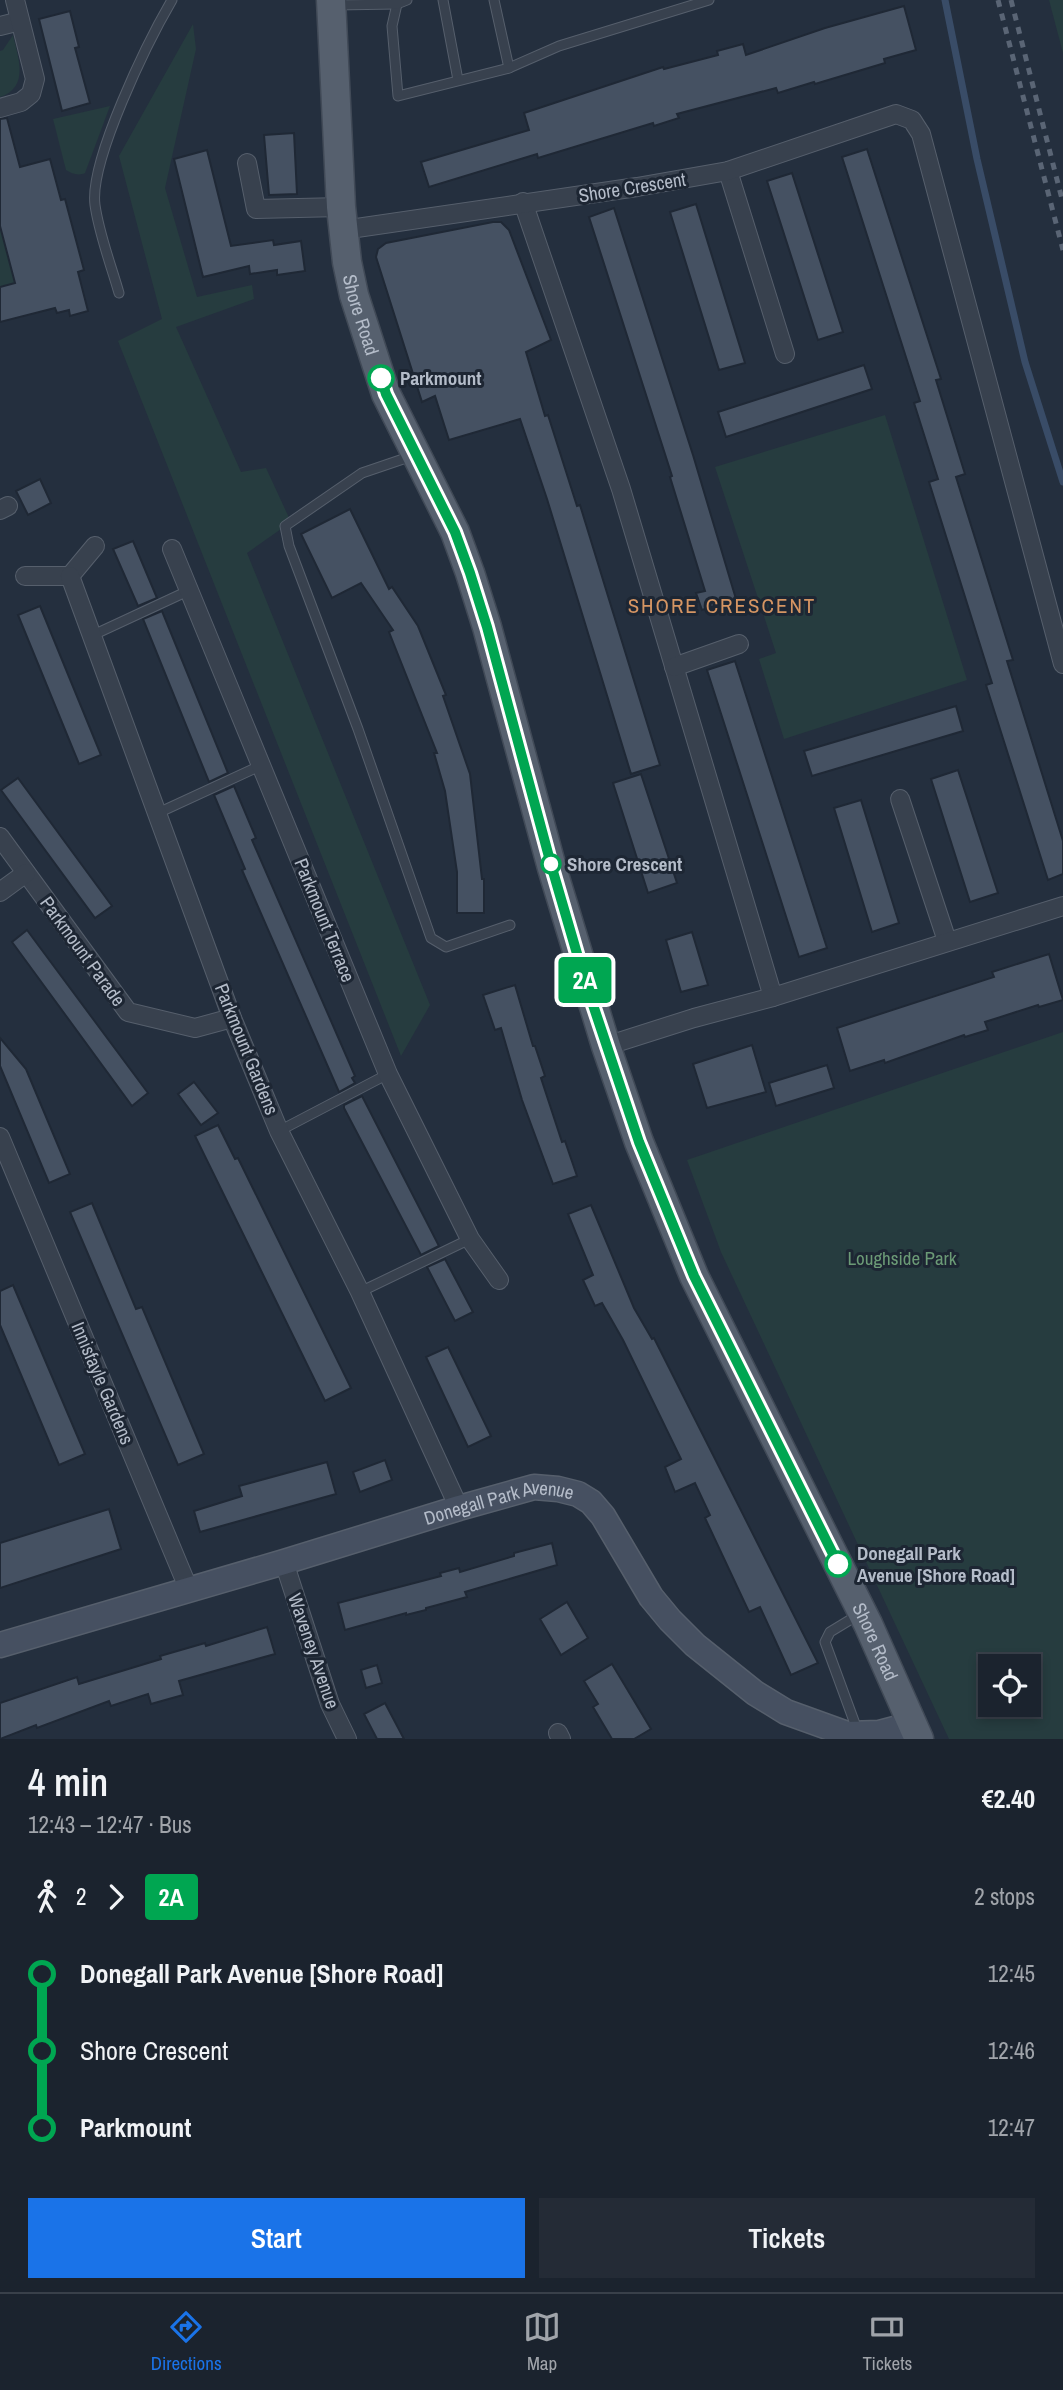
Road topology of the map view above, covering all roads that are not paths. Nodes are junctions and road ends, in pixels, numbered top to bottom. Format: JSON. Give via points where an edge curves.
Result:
{"nodes":[{"id":1,"x":15,"y":0,"type":"edge"},
{"id":2,"x":172,"y":0,"type":"edge"},
{"id":3,"x":407,"y":0,"type":"edge"},
{"id":4,"x":443,"y":0,"type":"edge"},
{"id":5,"x":494,"y":0,"type":"edge"},
{"id":6,"x":709,"y":0,"type":"edge"},
{"id":7,"x":331,"y":2,"type":"edge"},
{"id":8,"x":397,"y":4,"type":"junction"},
{"id":9,"x":20,"y":21,"type":"junction"},
{"id":10,"x":0,"y":26,"type":"edge"},
{"id":11,"x":509,"y":68,"type":"junction"},
{"id":12,"x":458,"y":80,"type":"junction"},
{"id":13,"x":0,"y":108,"type":"edge"},
{"id":14,"x":247,"y":163,"type":"dead end"},
{"id":15,"x":728,"y":171,"type":"junction"},
{"id":16,"x":523,"y":202,"type":"junction"},
{"id":17,"x":342,"y":218,"type":"junction"},
{"id":18,"x":119,"y":293,"type":"dead end"},
{"id":19,"x":785,"y":354,"type":"dead end"},
{"id":20,"x":416,"y":454,"type":"junction"},
{"id":21,"x":95,"y":546,"type":"dead end"},
{"id":22,"x":173,"y":549,"type":"dead end"},
{"id":23,"x":25,"y":576,"type":"dead end"},
{"id":24,"x":70,"y":576,"type":"junction"},
{"id":25,"x":190,"y":590,"type":"junction"},
{"id":26,"x":91,"y":636,"type":"junction"},
{"id":27,"x":739,"y":643,"type":"dead end"},
{"id":28,"x":1063,"y":664,"type":"edge"},
{"id":29,"x":674,"y":667,"type":"junction"},
{"id":30,"x":262,"y":765,"type":"junction"},
{"id":31,"x":900,"y":799,"type":"dead end"},
{"id":32,"x":158,"y":813,"type":"junction"},
{"id":33,"x":0,"y":838,"type":"edge"},
{"id":34,"x":26,"y":873,"type":"junction"},
{"id":35,"x":0,"y":892,"type":"edge"},
{"id":36,"x":1063,"y":906,"type":"edge"},
{"id":37,"x":510,"y":925,"type":"dead end"},
{"id":38,"x":947,"y":941,"type":"junction"},
{"id":39,"x":773,"y":997,"type":"junction"},
{"id":40,"x":232,"y":1018,"type":"junction"},
{"id":41,"x":606,"y":1046,"type":"junction"},
{"id":42,"x":388,"y":1074,"type":"junction"},
{"id":43,"x":279,"y":1131,"type":"junction"},
{"id":44,"x":0,"y":1137,"type":"edge"},
{"id":45,"x":8,"y":1178,"type":"edge"},
{"id":46,"x":470,"y":1239,"type":"junction"},
{"id":47,"x":499,"y":1280,"type":"dead end"},
{"id":48,"x":360,"y":1292,"type":"junction"},
{"id":49,"x":459,"y":1508,"type":"junction"},
{"id":50,"x":284,"y":1562,"type":"junction"},
{"id":51,"x":189,"y":1590,"type":"junction"},
{"id":52,"x":862,"y":1612,"type":"junction"},
{"id":53,"x":0,"y":1645,"type":"edge"},
{"id":54,"x":916,"y":1732,"type":"edge"},
{"id":55,"x":859,"y":1735,"type":"junction"},
{"id":56,"x":347,"y":1739,"type":"edge"}],
"edges":[{"from":1,"to":9,"type":"street"},
{"from":2,"to":18,"type":"lane","via":[[119,108],[95,185],[95,205]]},
{"from":3,"to":8,"type":"lane"},
{"from":4,"to":12,"type":"lane"},
{"from":5,"to":11,"type":"lane"},
{"from":6,"to":11,"type":"lane","via":[[559,46]]},
{"from":7,"to":8,"type":"lane"},
{"from":7,"to":17,"type":"main road","name":"Shore Road"},
{"from":8,"to":12,"type":"lane","via":[[392,26],[398,96]]},
{"from":9,"to":10,"type":"street"},
{"from":9,"to":13,"type":"street","via":[[35,79],[31,94]]},
{"from":11,"to":12,"type":"lane"},
{"from":14,"to":17,"type":"street","name":"Shore Crescent","via":[[256,209]]},
{"from":15,"to":16,"type":"street","name":"Shore Crescent"},
{"from":15,"to":19,"type":"street"},
{"from":15,"to":28,"type":"street","name":"Shore Crescent","via":[[896,114],[912,120],[920,134]]},
{"from":16,"to":17,"type":"street","name":"Shore Crescent"},
{"from":16,"to":29,"type":"street","via":[[621,489]]},
{"from":17,"to":20,"type":"main road","name":"Shore Road","via":[[347,262],[367,339],[386,394]]},
{"from":20,"to":37,"type":"lane","via":[[362,473],[285,526],[431,938],[446,947]]},
{"from":20,"to":41,"type":"main road","name":"Shore Road","via":[[455,532],[487,627]]},
{"from":21,"to":24,"type":"street"},
{"from":22,"to":25,"type":"street","name":"Parkmount Terrace"},
{"from":23,"to":24,"type":"street"},
{"from":24,"to":26,"type":"street","name":"Parkmount Gardens"},
{"from":25,"to":26,"type":"lane"},
{"from":25,"to":30,"type":"street","name":"Parkmount Terrace"},
{"from":26,"to":32,"type":"street","name":"Parkmount Gardens"},
{"from":27,"to":29,"type":"street"},
{"from":29,"to":39,"type":"street"},
{"from":30,"to":32,"type":"lane"},
{"from":30,"to":42,"type":"street","name":"Parkmount Terrace"},
{"from":31,"to":38,"type":"street"},
{"from":32,"to":40,"type":"street","name":"Parkmount Gardens"},
{"from":33,"to":34,"type":"street","name":"Parkmount Parade"},
{"from":34,"to":35,"type":"street"},
{"from":34,"to":40,"type":"street","name":"Parkmount Parade","via":[[128,1012],[195,1027]]},
{"from":36,"to":38,"type":"street"},
{"from":38,"to":39,"type":"street"},
{"from":39,"to":41,"type":"street"},
{"from":40,"to":43,"type":"street","name":"Parkmount Gardens"},
{"from":41,"to":52,"type":"main road","name":"Shore Road","via":[[694,1276]]},
{"from":42,"to":43,"type":"lane"},
{"from":42,"to":46,"type":"street","name":"Parkmount Terrace"},
{"from":43,"to":48,"type":"street","name":"Parkmount Gardens"},
{"from":44,"to":45,"type":"street","name":"Innisfayle Gardens"},
{"from":45,"to":51,"type":"street","name":"Innisfayle Gardens"},
{"from":46,"to":47,"type":"street","name":"Parkmount Terrace"},
{"from":46,"to":48,"type":"lane"},
{"from":48,"to":49,"type":"street","name":"Parkmount Gardens"},
{"from":49,"to":50,"type":"street","name":"Donegall Park Avenue"},
{"from":49,"to":55,"type":"street","name":"Donegall Park Avenue","via":[[534,1487],[578,1494],[603,1516],[651,1597],[712,1659],[786,1712]]},
{"from":50,"to":51,"type":"street","name":"Donegall Park Avenue"},
{"from":50,"to":56,"type":"street","name":"Waveney Avenue","via":[[330,1704]]},
{"from":51,"to":53,"type":"street","name":"Donegall Park Avenue"},
{"from":52,"to":54,"type":"main road","name":"Shore Road"},
{"from":52,"to":55,"type":"lane","via":[[830,1632],[825,1642]]},
{"from":54,"to":55,"type":"street","name":"Donegall Park Avenue"}]}
